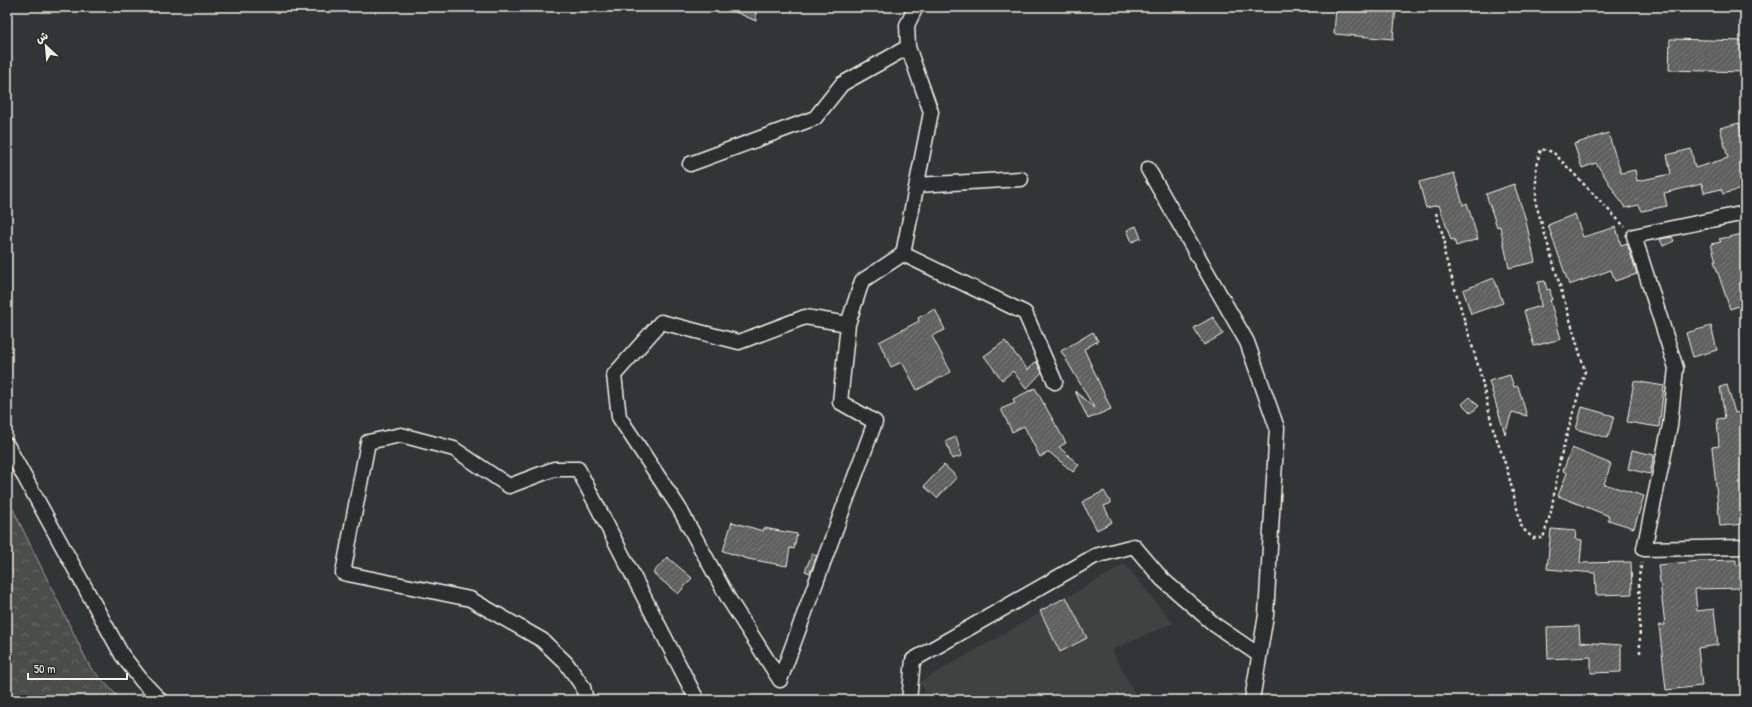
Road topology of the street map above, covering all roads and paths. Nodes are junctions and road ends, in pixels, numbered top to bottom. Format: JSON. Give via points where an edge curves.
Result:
{"nodes":[{"id":1,"x":916,"y":7,"type":"edge"},
{"id":2,"x":908,"y":47,"type":"junction"},
{"id":3,"x":690,"y":164,"type":"dead end"},
{"id":4,"x":1148,"y":169,"type":"dead end"},
{"id":5,"x":1021,"y":179,"type":"dead end"},
{"id":6,"x":917,"y":185,"type":"junction"},
{"id":7,"x":1436,"y":213,"type":"dead end"},
{"id":8,"x":1745,"y":213,"type":"edge"},
{"id":9,"x":1634,"y":236,"type":"junction"},
{"id":10,"x":904,"y":254,"type":"junction"},
{"id":11,"x":848,"y":324,"type":"junction"},
{"id":12,"x":1055,"y":382,"type":"dead end"},
{"id":13,"x":7,"y":445,"type":"edge"},
{"id":14,"x":1745,"y":547,"type":"edge"},
{"id":15,"x":1644,"y":549,"type":"junction"},
{"id":16,"x":1640,"y":653,"type":"dead end"},
{"id":17,"x":1259,"y":655,"type":"junction"},
{"id":18,"x":160,"y":700,"type":"edge"},
{"id":19,"x":586,"y":700,"type":"edge"},
{"id":20,"x":697,"y":700,"type":"edge"},
{"id":21,"x":909,"y":700,"type":"edge"},
{"id":22,"x":1252,"y":700,"type":"edge"}],
"edges":[{"from":1,"to":2,"type":"street","via":[[907,25]]},
{"from":2,"to":3,"type":"street","via":[[842,84],[815,118]]},
{"from":2,"to":6,"type":"street","via":[[931,112]]},
{"from":4,"to":17,"type":"street","via":[[1247,342],[1277,428],[1266,615]]},
{"from":5,"to":6,"type":"street"},
{"from":6,"to":10,"type":"street"},
{"from":7,"to":9,"type":"path","via":[[1445,242],[1444,252],[1480,372],[1492,425],[1522,528],[1533,538],[1543,538],[1551,512],[1560,459],[1585,371],[1536,204],[1536,166],[1542,149],[1554,152]]},
{"from":8,"to":9,"type":"street"},
{"from":9,"to":15,"type":"street","via":[[1676,368],[1670,426]]},
{"from":10,"to":11,"type":"street","via":[[862,281]]},
{"from":10,"to":12,"type":"street","via":[[1025,313]]},
{"from":11,"to":11,"type":"street","via":[[840,402],[875,422],[780,680],[728,598],[679,508],[619,417],[614,375],[661,322],[739,342],[805,317]]},
{"from":13,"to":18,"type":"street","via":[[122,655]]},
{"from":14,"to":15,"type":"street"},
{"from":15,"to":16,"type":"path","via":[[1639,576]]},
{"from":17,"to":21,"type":"street","via":[[1215,625],[1162,579],[1134,546],[1095,556],[912,660]]},
{"from":17,"to":22,"type":"street"},
{"from":19,"to":20,"type":"street","via":[[583,688],[566,663],[542,640],[470,599],[344,573],[368,442],[401,435],[454,449],[509,486],[554,469],[578,469]]}]}
